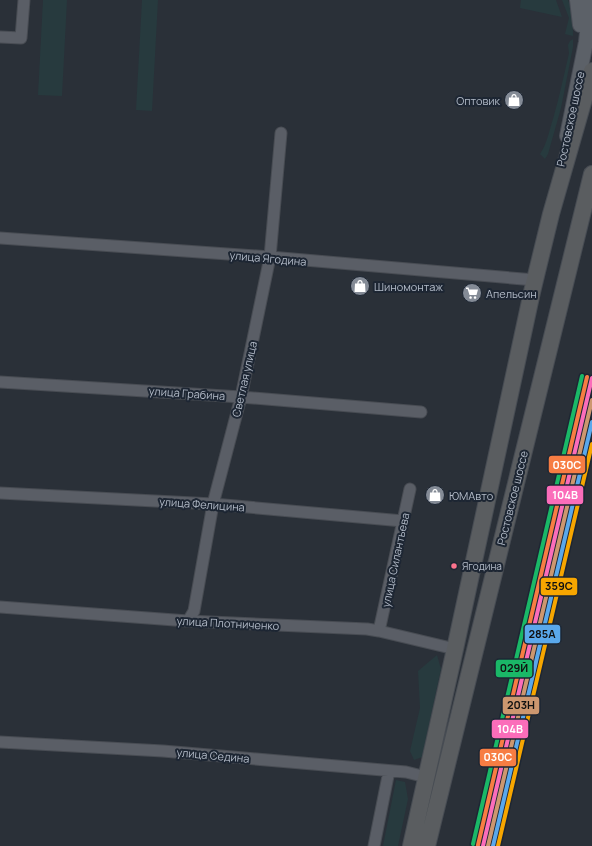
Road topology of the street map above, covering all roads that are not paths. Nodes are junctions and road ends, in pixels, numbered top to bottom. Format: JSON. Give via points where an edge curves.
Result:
{"nodes":[{"id":1,"x":24,"y":0,"type":"edge"},
{"id":2,"x":577,"y":0,"type":"edge"},
{"id":3,"x":588,"y":0,"type":"edge"},
{"id":4,"x":0,"y":37,"type":"edge"},
{"id":5,"x":585,"y":74,"type":"edge"},
{"id":6,"x":281,"y":133,"type":"dead end"},
{"id":7,"x":592,"y":174,"type":"edge"},
{"id":8,"x":0,"y":238,"type":"edge"},
{"id":9,"x":270,"y":257,"type":"junction"},
{"id":10,"x":535,"y":280,"type":"junction"},
{"id":11,"x":0,"y":382,"type":"edge"},
{"id":12,"x":240,"y":397,"type":"junction"},
{"id":13,"x":422,"y":412,"type":"dead end"},
{"id":14,"x":491,"y":484,"type":"junction"},
{"id":15,"x":410,"y":489,"type":"dead end"},
{"id":16,"x":514,"y":490,"type":"junction"},
{"id":17,"x":0,"y":493,"type":"edge"},
{"id":18,"x":213,"y":504,"type":"junction"},
{"id":19,"x":403,"y":521,"type":"junction"},
{"id":20,"x":0,"y":607,"type":"edge"},
{"id":21,"x":188,"y":621,"type":"junction"},
{"id":22,"x":379,"y":632,"type":"junction"},
{"id":23,"x":455,"y":649,"type":"junction"},
{"id":24,"x":0,"y":742,"type":"edge"},
{"id":25,"x":389,"y":771,"type":"junction"},
{"id":26,"x":426,"y":777,"type":"junction"},
{"id":27,"x":374,"y":846,"type":"edge"},
{"id":28,"x":411,"y":846,"type":"edge"},
{"id":29,"x":427,"y":846,"type":"edge"}],
"edges":[{"from":1,"to":4,"type":"street","via":[[22,38]]},
{"from":2,"to":5,"type":"main road"},
{"from":3,"to":5,"type":"main road","name":"Ростовское шоссе"},
{"from":5,"to":10,"type":"highway","name":"Ростовское шоссе"},
{"from":6,"to":9,"type":"street","name":"Светлая улица"},
{"from":7,"to":16,"type":"highway","name":"Ростовское шоссе"},
{"from":8,"to":9,"type":"street","name":"улица Ягодина"},
{"from":9,"to":10,"type":"street","name":"улица Ягодина"},
{"from":9,"to":12,"type":"street","name":"Светлая улица"},
{"from":10,"to":14,"type":"highway","name":"Ростовское шоссе"},
{"from":11,"to":12,"type":"street","name":"улица Грабина"},
{"from":12,"to":13,"type":"street","name":"улица Грабина"},
{"from":12,"to":18,"type":"street","name":"Светлая улица"},
{"from":14,"to":16,"type":"highway","via":[[498,496],[505,496]]},
{"from":14,"to":23,"type":"highway","name":"Ростовское шоссе"},
{"from":15,"to":19,"type":"street","name":"улица Силантьева"},
{"from":16,"to":29,"type":"highway","name":"Ростовское шоссе"},
{"from":17,"to":18,"type":"street","name":"улица Фелицина"},
{"from":18,"to":19,"type":"street","name":"улица Фелицина"},
{"from":18,"to":21,"type":"street","name":"Светлая улица","via":[[194,611]]},
{"from":19,"to":22,"type":"street","name":"улица Силантьева"},
{"from":20,"to":21,"type":"street","name":"улица Плотниченко"},
{"from":21,"to":22,"type":"street","name":"улица Плотниченко","via":[[367,629]]},
{"from":22,"to":23,"type":"street","name":"улица Плотниченко"},
{"from":23,"to":26,"type":"highway","name":"Ростовское шоссе"},
{"from":24,"to":25,"type":"street","name":"улица Седина","via":[[163,751]]},
{"from":25,"to":26,"type":"street","name":"улица Седина"},
{"from":25,"to":27,"type":"street"},
{"from":26,"to":28,"type":"highway","name":"Ростовское шоссе"}]}
